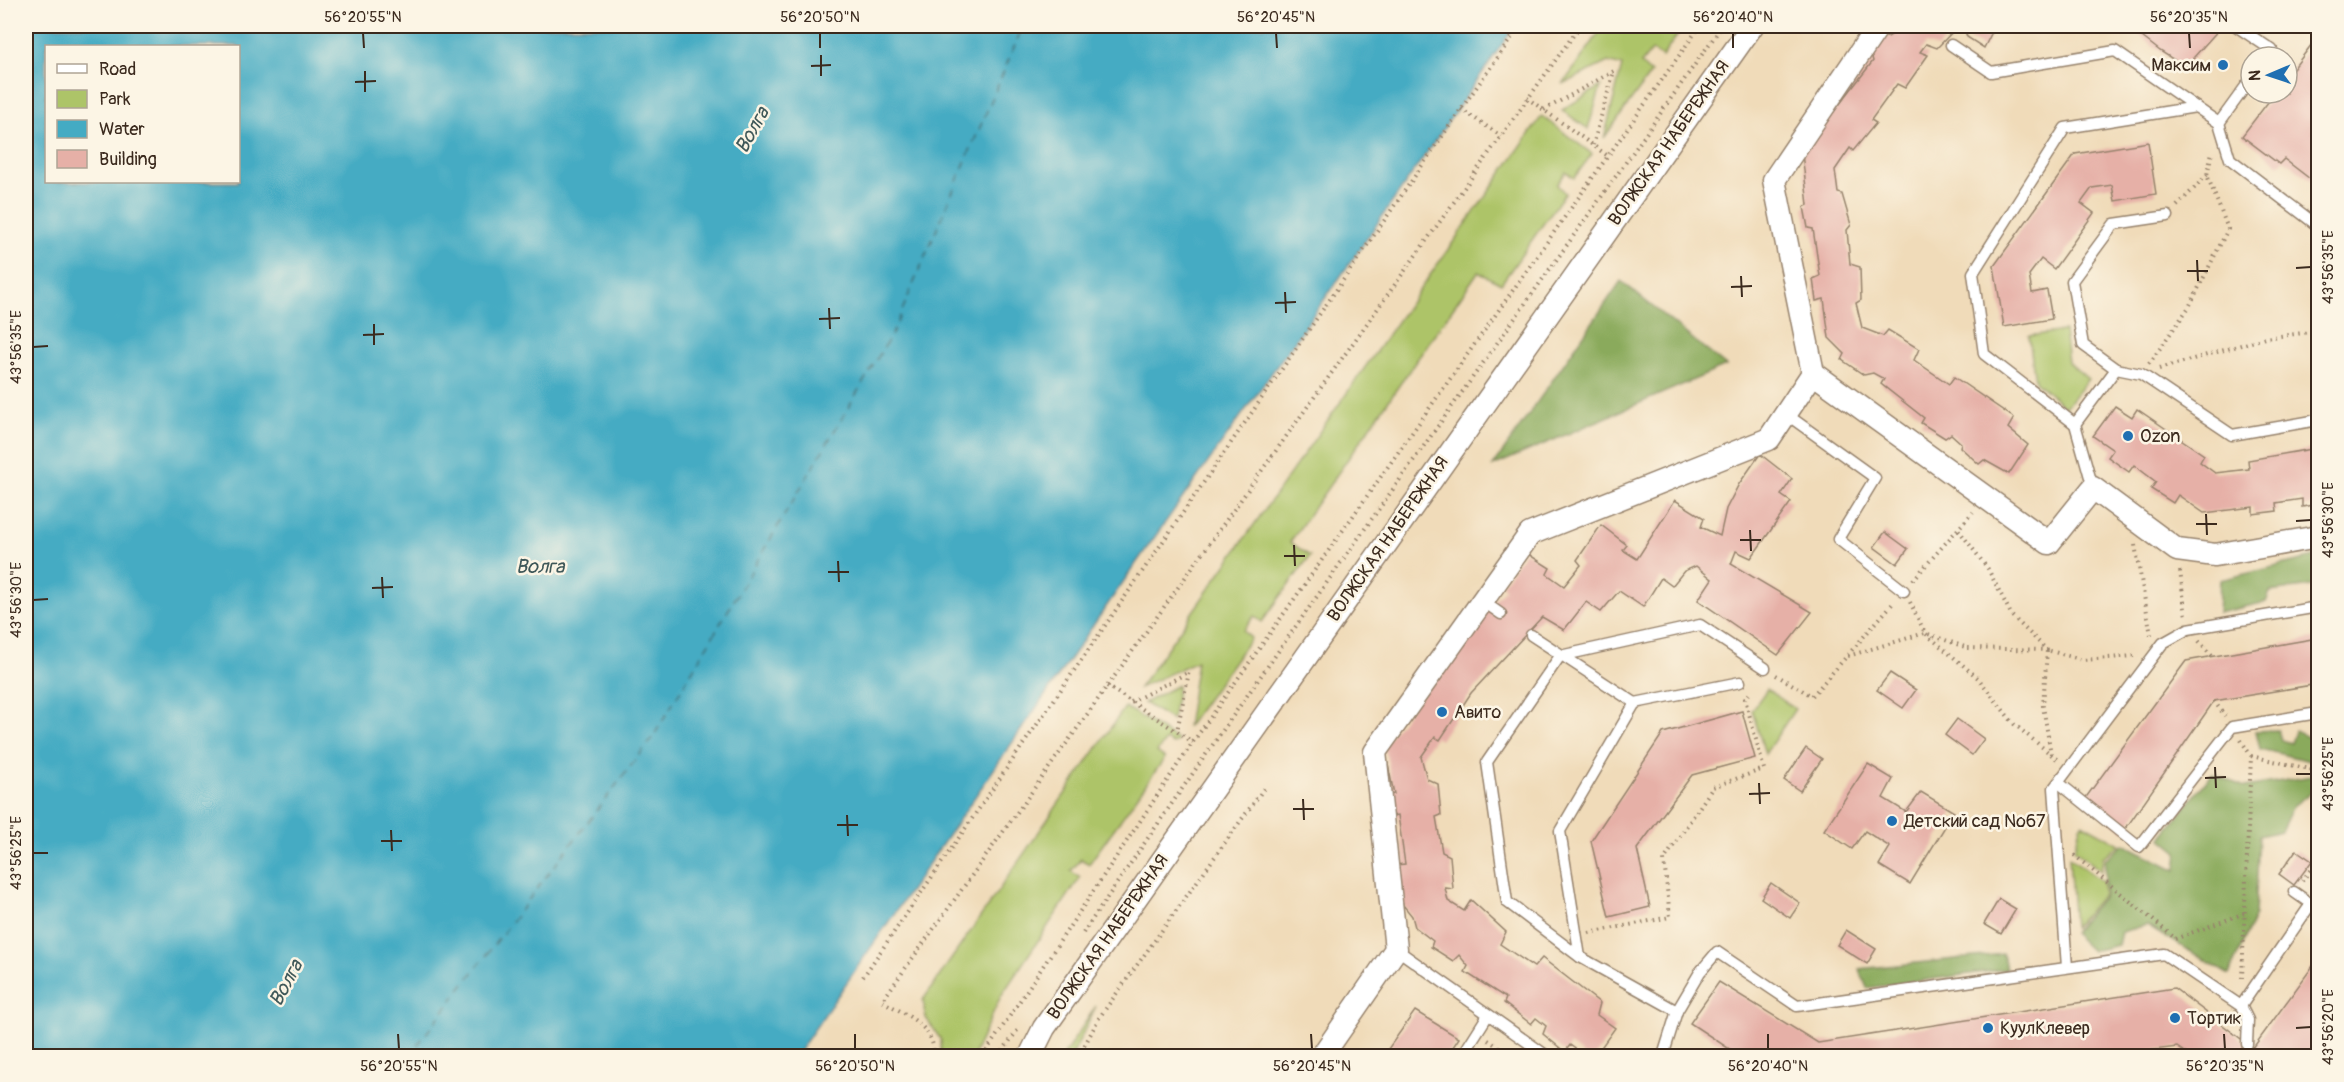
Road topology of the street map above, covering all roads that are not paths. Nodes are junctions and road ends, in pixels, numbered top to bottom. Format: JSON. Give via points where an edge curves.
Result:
{"nodes":[{"id":1,"x":1752,"y":26,"type":"edge"},
{"id":2,"x":1878,"y":26,"type":"edge"},
{"id":3,"x":2236,"y":26,"type":"edge"},
{"id":4,"x":1951,"y":45,"type":"dead end"},
{"id":5,"x":2264,"y":45,"type":"edge"},
{"id":6,"x":2239,"y":96,"type":"edge"},
{"id":7,"x":2196,"y":107,"type":"junction"},
{"id":8,"x":2219,"y":123,"type":"junction"},
{"id":9,"x":2168,"y":216,"type":"road end"},
{"id":10,"x":2319,"y":226,"type":"edge"},
{"id":11,"x":2116,"y":369,"type":"junction"},
{"id":12,"x":1813,"y":373,"type":"junction"},
{"id":13,"x":1786,"y":414,"type":"junction"},
{"id":14,"x":2319,"y":420,"type":"edge"},
{"id":15,"x":2074,"y":424,"type":"junction"},
{"id":16,"x":2093,"y":488,"type":"junction"},
{"id":17,"x":2319,"y":537,"type":"edge"},
{"id":18,"x":1904,"y":591,"type":"road end"},
{"id":19,"x":1481,"y":600,"type":"junction"},
{"id":20,"x":2319,"y":607,"type":"edge"},
{"id":21,"x":1501,"y":614,"type":"dead end"},
{"id":22,"x":1531,"y":635,"type":"dead end"},
{"id":23,"x":1560,"y":656,"type":"junction"},
{"id":24,"x":1765,"y":668,"type":"road end"},
{"id":25,"x":1740,"y":682,"type":"dead end"},
{"id":26,"x":1635,"y":703,"type":"junction"},
{"id":27,"x":2319,"y":712,"type":"edge"},
{"id":28,"x":2058,"y":783,"type":"junction"},
{"id":29,"x":2294,"y":892,"type":"road end"},
{"id":30,"x":1396,"y":950,"type":"junction"},
{"id":31,"x":1580,"y":957,"type":"junction"},
{"id":32,"x":2067,"y":968,"type":"junction"},
{"id":33,"x":2241,"y":1006,"type":"junction"},
{"id":34,"x":1677,"y":1011,"type":"junction"},
{"id":35,"x":1488,"y":1014,"type":"junction"},
{"id":36,"x":2247,"y":1044,"type":"dead end"},
{"id":37,"x":1030,"y":1056,"type":"edge"},
{"id":38,"x":1322,"y":1056,"type":"edge"},
{"id":39,"x":1462,"y":1056,"type":"edge"},
{"id":40,"x":1547,"y":1056,"type":"edge"},
{"id":41,"x":1663,"y":1056,"type":"edge"}],
"edges":[{"from":1,"to":37,"type":"street","name":"ВОЛЖСКАЯ НАБЕРЕЖНАЯ","via":[[1147,881],[1044,1028]]},
{"from":2,"to":12,"type":"street","via":[[1774,180]]},
{"from":3,"to":5,"type":"lane"},
{"from":4,"to":7,"type":"lane","via":[[1991,72],[2115,51]]},
{"from":6,"to":8,"type":"lane"},
{"from":7,"to":8,"type":"lane"},
{"from":7,"to":15,"type":"lane","via":[[2065,128],[1973,273],[1984,354]]},
{"from":8,"to":10,"type":"lane","via":[[2230,159]]},
{"from":9,"to":11,"type":"lane","via":[[2114,224],[2072,281],[2083,345]]},
{"from":11,"to":14,"type":"lane","via":[[2141,374],[2232,435]]},
{"from":11,"to":15,"type":"lane"},
{"from":12,"to":13,"type":"street"},
{"from":12,"to":16,"type":"street","via":[[2049,543]]},
{"from":13,"to":18,"type":"lane","via":[[1875,478],[1838,539]]},
{"from":13,"to":19,"type":"street","via":[[1769,440],[1530,534]]},
{"from":15,"to":16,"type":"lane"},
{"from":16,"to":17,"type":"street","via":[[2177,550],[2215,555]]},
{"from":19,"to":21,"type":"lane"},
{"from":19,"to":30,"type":"street","via":[[1375,752]]},
{"from":20,"to":28,"type":"lane","via":[[2188,629],[2163,643]]},
{"from":22,"to":23,"type":"lane"},
{"from":23,"to":24,"type":"lane","via":[[1700,625]]},
{"from":23,"to":26,"type":"lane"},
{"from":23,"to":31,"type":"lane","via":[[1487,762],[1507,902]]},
{"from":25,"to":26,"type":"lane"},
{"from":26,"to":31,"type":"lane","via":[[1560,831]]},
{"from":27,"to":28,"type":"lane","via":[[2232,727],[2139,846]]},
{"from":28,"to":32,"type":"lane","via":[[2054,788]]},
{"from":29,"to":33,"type":"lane","via":[[2311,904]]},
{"from":30,"to":35,"type":"lane"},
{"from":30,"to":38,"type":"street"},
{"from":31,"to":34,"type":"lane"},
{"from":32,"to":33,"type":"lane","via":[[2164,954]]},
{"from":32,"to":34,"type":"lane","via":[[1797,1006],[1717,952]]},
{"from":33,"to":36,"type":"lane","via":[[2248,1020]]},
{"from":34,"to":41,"type":"lane"},
{"from":35,"to":39,"type":"lane"},
{"from":35,"to":40,"type":"lane"}]}
